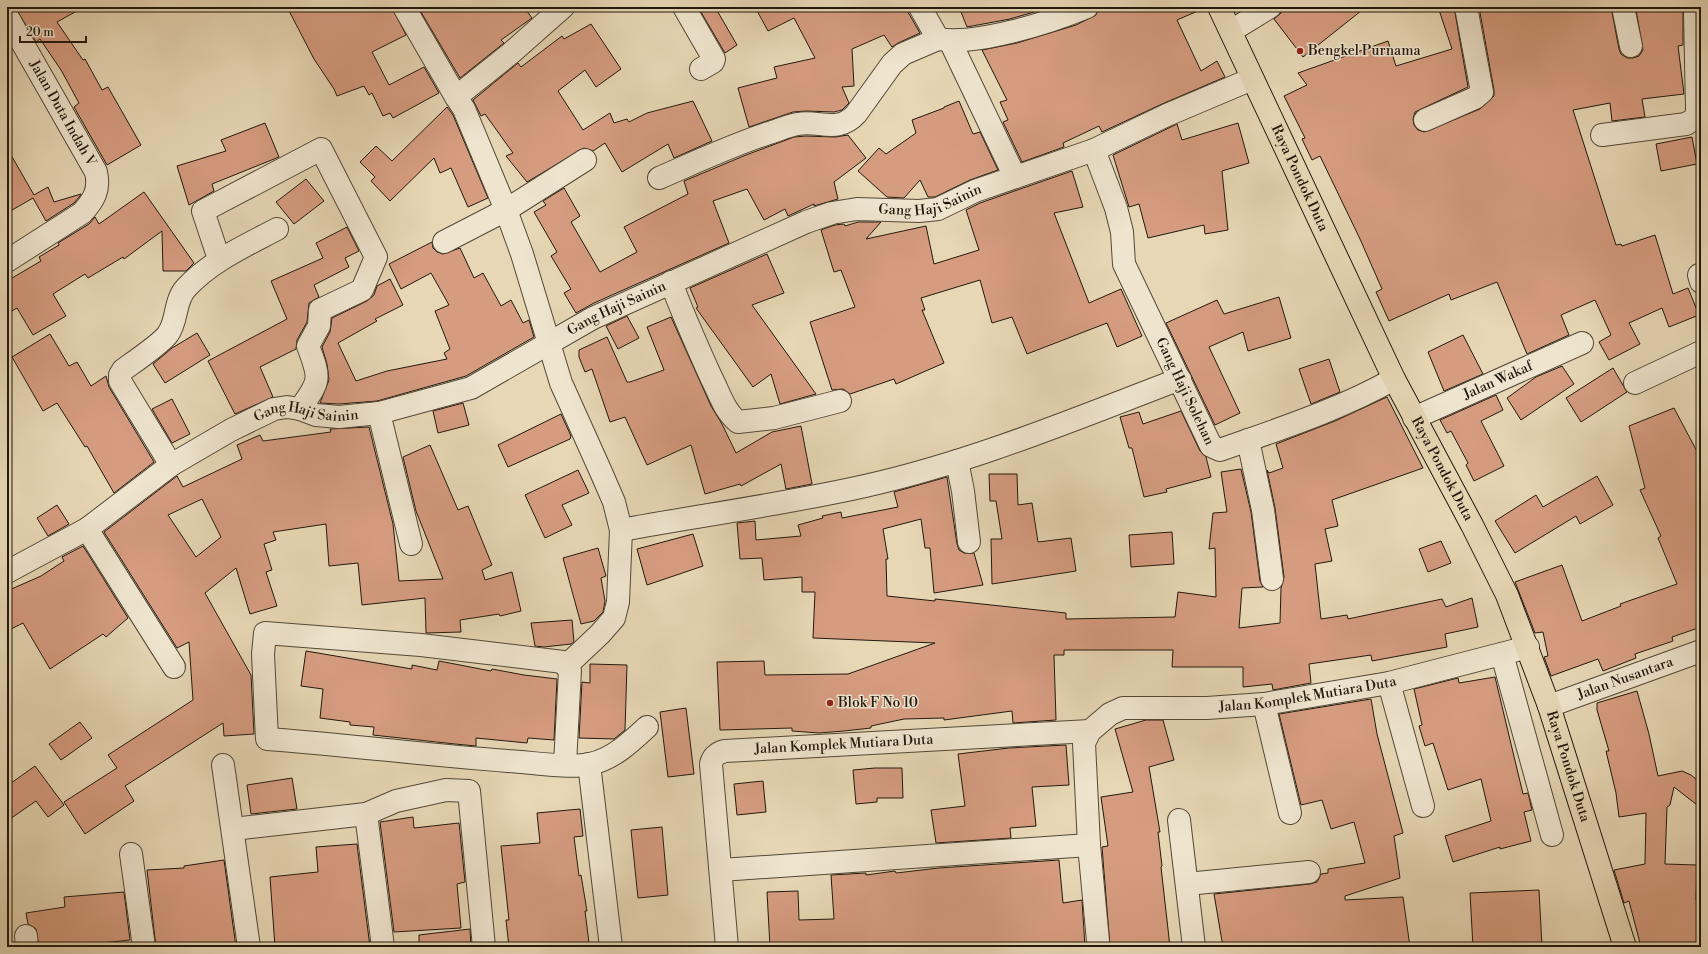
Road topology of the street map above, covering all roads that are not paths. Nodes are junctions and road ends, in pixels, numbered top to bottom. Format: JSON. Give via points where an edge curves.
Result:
{"nodes":[{"id":1,"x":404,"y":7,"type":"edge"},
{"id":2,"x":563,"y":7,"type":"edge"},
{"id":3,"x":684,"y":7,"type":"edge"},
{"id":4,"x":920,"y":7,"type":"edge"},
{"id":5,"x":1087,"y":7,"type":"edge"},
{"id":6,"x":1218,"y":7,"type":"edge"},
{"id":7,"x":1270,"y":7,"type":"edge"},
{"id":8,"x":1466,"y":7,"type":"edge"},
{"id":9,"x":1622,"y":7,"type":"edge"},
{"id":10,"x":1696,"y":7,"type":"edge"},
{"id":11,"x":7,"y":16,"type":"edge"},
{"id":12,"x":1231,"y":31,"type":"junction"},
{"id":13,"x":944,"y":40,"type":"junction"},
{"id":14,"x":1630,"y":46,"type":"dead end"},
{"id":15,"x":701,"y":69,"type":"dead end"},
{"id":16,"x":1252,"y":79,"type":"junction"},
{"id":17,"x":456,"y":97,"type":"junction"},
{"id":18,"x":1425,"y":120,"type":"dead end"},
{"id":19,"x":1698,"y":127,"type":"edge"},
{"id":20,"x":1602,"y":136,"type":"dead end"},
{"id":21,"x":1094,"y":150,"type":"junction"},
{"id":22,"x":585,"y":160,"type":"dead end"},
{"id":23,"x":1014,"y":177,"type":"junction"},
{"id":24,"x":660,"y":178,"type":"dead end"},
{"id":25,"x":506,"y":210,"type":"junction"},
{"id":26,"x":277,"y":229,"type":"dead end"},
{"id":27,"x":444,"y":242,"type":"dead end"},
{"id":28,"x":9,"y":255,"type":"edge"},
{"id":29,"x":219,"y":259,"type":"junction"},
{"id":30,"x":671,"y":282,"type":"junction"},
{"id":31,"x":1582,"y":343,"type":"dead end"},
{"id":32,"x":548,"y":344,"type":"junction"},
{"id":33,"x":1701,"y":352,"type":"edge"},
{"id":34,"x":1180,"y":379,"type":"junction"},
{"id":35,"x":1394,"y":379,"type":"junction"},
{"id":36,"x":1635,"y":384,"type":"dead end"},
{"id":37,"x":840,"y":401,"type":"dead end"},
{"id":38,"x":300,"y":409,"type":"junction"},
{"id":39,"x":379,"y":413,"type":"junction"},
{"id":40,"x":1414,"y":418,"type":"junction"},
{"id":41,"x":1248,"y":440,"type":"junction"},
{"id":42,"x":957,"y":461,"type":"junction"},
{"id":43,"x":171,"y":465,"type":"junction"},
{"id":44,"x":87,"y":530,"type":"junction"},
{"id":45,"x":621,"y":530,"type":"junction"},
{"id":46,"x":969,"y":542,"type":"dead end"},
{"id":47,"x":411,"y":544,"type":"dead end"},
{"id":48,"x":7,"y":572,"type":"edge"},
{"id":49,"x":1272,"y":579,"type":"dead end"},
{"id":50,"x":1528,"y":647,"type":"junction"},
{"id":51,"x":1701,"y":651,"type":"edge"},
{"id":52,"x":1502,"y":654,"type":"junction"},
{"id":53,"x":566,"y":666,"type":"junction"},
{"id":54,"x":174,"y":667,"type":"dead end"},
{"id":55,"x":1389,"y":682,"type":"junction"},
{"id":56,"x":1264,"y":704,"type":"junction"},
{"id":57,"x":1549,"y":706,"type":"junction"},
{"id":58,"x":1101,"y":722,"type":"junction"},
{"id":59,"x":648,"y":727,"type":"dead end"},
{"id":60,"x":565,"y":764,"type":"junction"},
{"id":61,"x":589,"y":764,"type":"junction"},
{"id":62,"x":223,"y":765,"type":"dead end"},
{"id":63,"x":1423,"y":806,"type":"dead end"},
{"id":64,"x":1290,"y":813,"type":"dead end"},
{"id":65,"x":366,"y":814,"type":"junction"},
{"id":66,"x":1179,"y":820,"type":"dead end"},
{"id":67,"x":233,"y":829,"type":"junction"},
{"id":68,"x":1552,"y":834,"type":"dead end"},
{"id":69,"x":1090,"y":845,"type":"junction"},
{"id":70,"x":131,"y":854,"type":"dead end"},
{"id":71,"x":721,"y":870,"type":"junction"},
{"id":72,"x":1309,"y":872,"type":"dead end"},
{"id":73,"x":1187,"y":884,"type":"junction"},
{"id":74,"x":144,"y":947,"type":"edge"},
{"id":75,"x":249,"y":947,"type":"edge"},
{"id":76,"x":382,"y":947,"type":"edge"},
{"id":77,"x":484,"y":947,"type":"edge"},
{"id":78,"x":611,"y":947,"type":"edge"},
{"id":79,"x":727,"y":947,"type":"edge"},
{"id":80,"x":1097,"y":947,"type":"edge"},
{"id":81,"x":1194,"y":947,"type":"edge"},
{"id":82,"x":1625,"y":947,"type":"edge"}],
"edges":[{"from":1,"to":17,"type":"street"},
{"from":2,"to":17,"type":"street"},
{"from":3,"to":15,"type":"street","via":[[714,59]]},
{"from":4,"to":13,"type":"street"},
{"from":5,"to":13,"type":"street","via":[[1029,27],[972,39]]},
{"from":6,"to":12,"type":"main road","name":"Raya Pondok Duta"},
{"from":7,"to":12,"type":"street"},
{"from":8,"to":18,"type":"street","via":[[1482,92]]},
{"from":9,"to":14,"type":"street"},
{"from":10,"to":19,"type":"street"},
{"from":11,"to":28,"type":"street","name":"Jalan Duta Indah V","via":[[96,172],[98,182],[92,202],[82,213]]},
{"from":12,"to":16,"type":"main road","name":"Raya Pondok Duta"},
{"from":13,"to":23,"type":"street"},
{"from":13,"to":24,"type":"street","via":[[903,54],[892,64],[856,114],[846,122],[828,126],[793,125],[742,142]]},
{"from":16,"to":21,"type":"street","name":"Gang Haji Sainin","via":[[1167,115]]},
{"from":16,"to":35,"type":"main road","name":"Raya Pondok Duta"},
{"from":17,"to":25,"type":"street","via":[[464,109]]},
{"from":19,"to":20,"type":"street","via":[[1686,124]]},
{"from":21,"to":23,"type":"street","name":"Gang Haji Sainin"},
{"from":21,"to":34,"type":"street","name":"Gang Haji Solehan","via":[[1116,208],[1122,232],[1124,264]]},
{"from":22,"to":25,"type":"street"},
{"from":23,"to":30,"type":"street","name":"Gang Haji Sainin","via":[[975,191],[938,209],[857,209],[832,213]]},
{"from":25,"to":27,"type":"street"},
{"from":25,"to":32,"type":"street","via":[[538,303]]},
{"from":26,"to":29,"type":"street"},
{"from":29,"to":38,"type":"street","via":[[203,211],[321,149],[376,257],[362,290],[320,310],[319,326],[308,346],[317,368],[316,386]]},
{"from":29,"to":43,"type":"street","via":[[185,289],[177,304],[168,334],[120,375],[120,381]]},
{"from":30,"to":32,"type":"street","name":"Gang Haji Sainin","via":[[593,318]]},
{"from":30,"to":37,"type":"street","via":[[725,406],[738,422],[774,418]]},
{"from":31,"to":40,"type":"street","name":"Jalan Wakaf"},
{"from":32,"to":39,"type":"street","name":"Gang Haji Sainin","via":[[471,388]]},
{"from":32,"to":45,"type":"street","via":[[561,383],[614,502]]},
{"from":33,"to":36,"type":"street"},
{"from":34,"to":41,"type":"street","name":"Gang Haji Solehan","via":[[1211,446],[1220,450]]},
{"from":34,"to":42,"type":"street"},
{"from":35,"to":40,"type":"main road","name":"Raya Pondok Duta"},
{"from":35,"to":41,"type":"street","name":"Gang Haji Solehan","via":[[1312,418]]},
{"from":38,"to":39,"type":"street","name":"Gang Haji Sainin","via":[[316,415],[339,417]]},
{"from":38,"to":43,"type":"street","name":"Gang Haji Sainin","via":[[274,409],[231,430]]},
{"from":39,"to":47,"type":"street"},
{"from":40,"to":50,"type":"main road","name":"Raya Pondok Duta","via":[[1500,581]]},
{"from":41,"to":49,"type":"street","via":[[1263,510]]},
{"from":42,"to":45,"type":"street","via":[[866,486]]},
{"from":42,"to":46,"type":"street"},
{"from":43,"to":44,"type":"street","name":"Gang Haji Sainin"},
{"from":44,"to":48,"type":"street","name":"Gang Haji Sainin"},
{"from":44,"to":54,"type":"street"},
{"from":45,"to":53,"type":"street","via":[[618,602],[614,618]]},
{"from":50,"to":52,"type":"street","name":"Jalan Komplek Mutiara Duta"},
{"from":50,"to":57,"type":"main road","name":"Raya Pondok Duta"},
{"from":51,"to":57,"type":"street","name":"Jalan Nusantara"},
{"from":52,"to":55,"type":"street","name":"Jalan Komplek Mutiara Duta"},
{"from":52,"to":68,"type":"street"},
{"from":53,"to":60,"type":"street","via":[[570,670]]},
{"from":53,"to":60,"type":"street","via":[[563,662],[421,645],[265,633],[263,654],[267,739]]},
{"from":55,"to":56,"type":"street","name":"Jalan Komplek Mutiara Duta"},
{"from":55,"to":63,"type":"street"},
{"from":56,"to":58,"type":"street","name":"Jalan Komplek Mutiara Duta","via":[[1207,708],[1123,708]]},
{"from":56,"to":64,"type":"street"},
{"from":57,"to":82,"type":"main road","name":"Raya Pondok Duta"},
{"from":58,"to":69,"type":"street","via":[[1084,744]]},
{"from":58,"to":71,"type":"street","name":"Jalan Komplek Mutiara Duta","via":[[717,753],[711,764]]},
{"from":59,"to":61,"type":"street","via":[[628,745],[604,759]]},
{"from":60,"to":61,"type":"street"},
{"from":61,"to":78,"type":"street"},
{"from":62,"to":67,"type":"street"},
{"from":65,"to":67,"type":"street"},
{"from":65,"to":76,"type":"street"},
{"from":65,"to":77,"type":"street","via":[[396,801],[446,790],[469,791]]},
{"from":66,"to":73,"type":"street"},
{"from":67,"to":75,"type":"street"},
{"from":69,"to":71,"type":"street"},
{"from":69,"to":80,"type":"street"},
{"from":70,"to":74,"type":"street"},
{"from":71,"to":79,"type":"street","name":"Jalan Komplek Mutiara Duta"},
{"from":72,"to":73,"type":"street"},
{"from":73,"to":81,"type":"street"}]}
